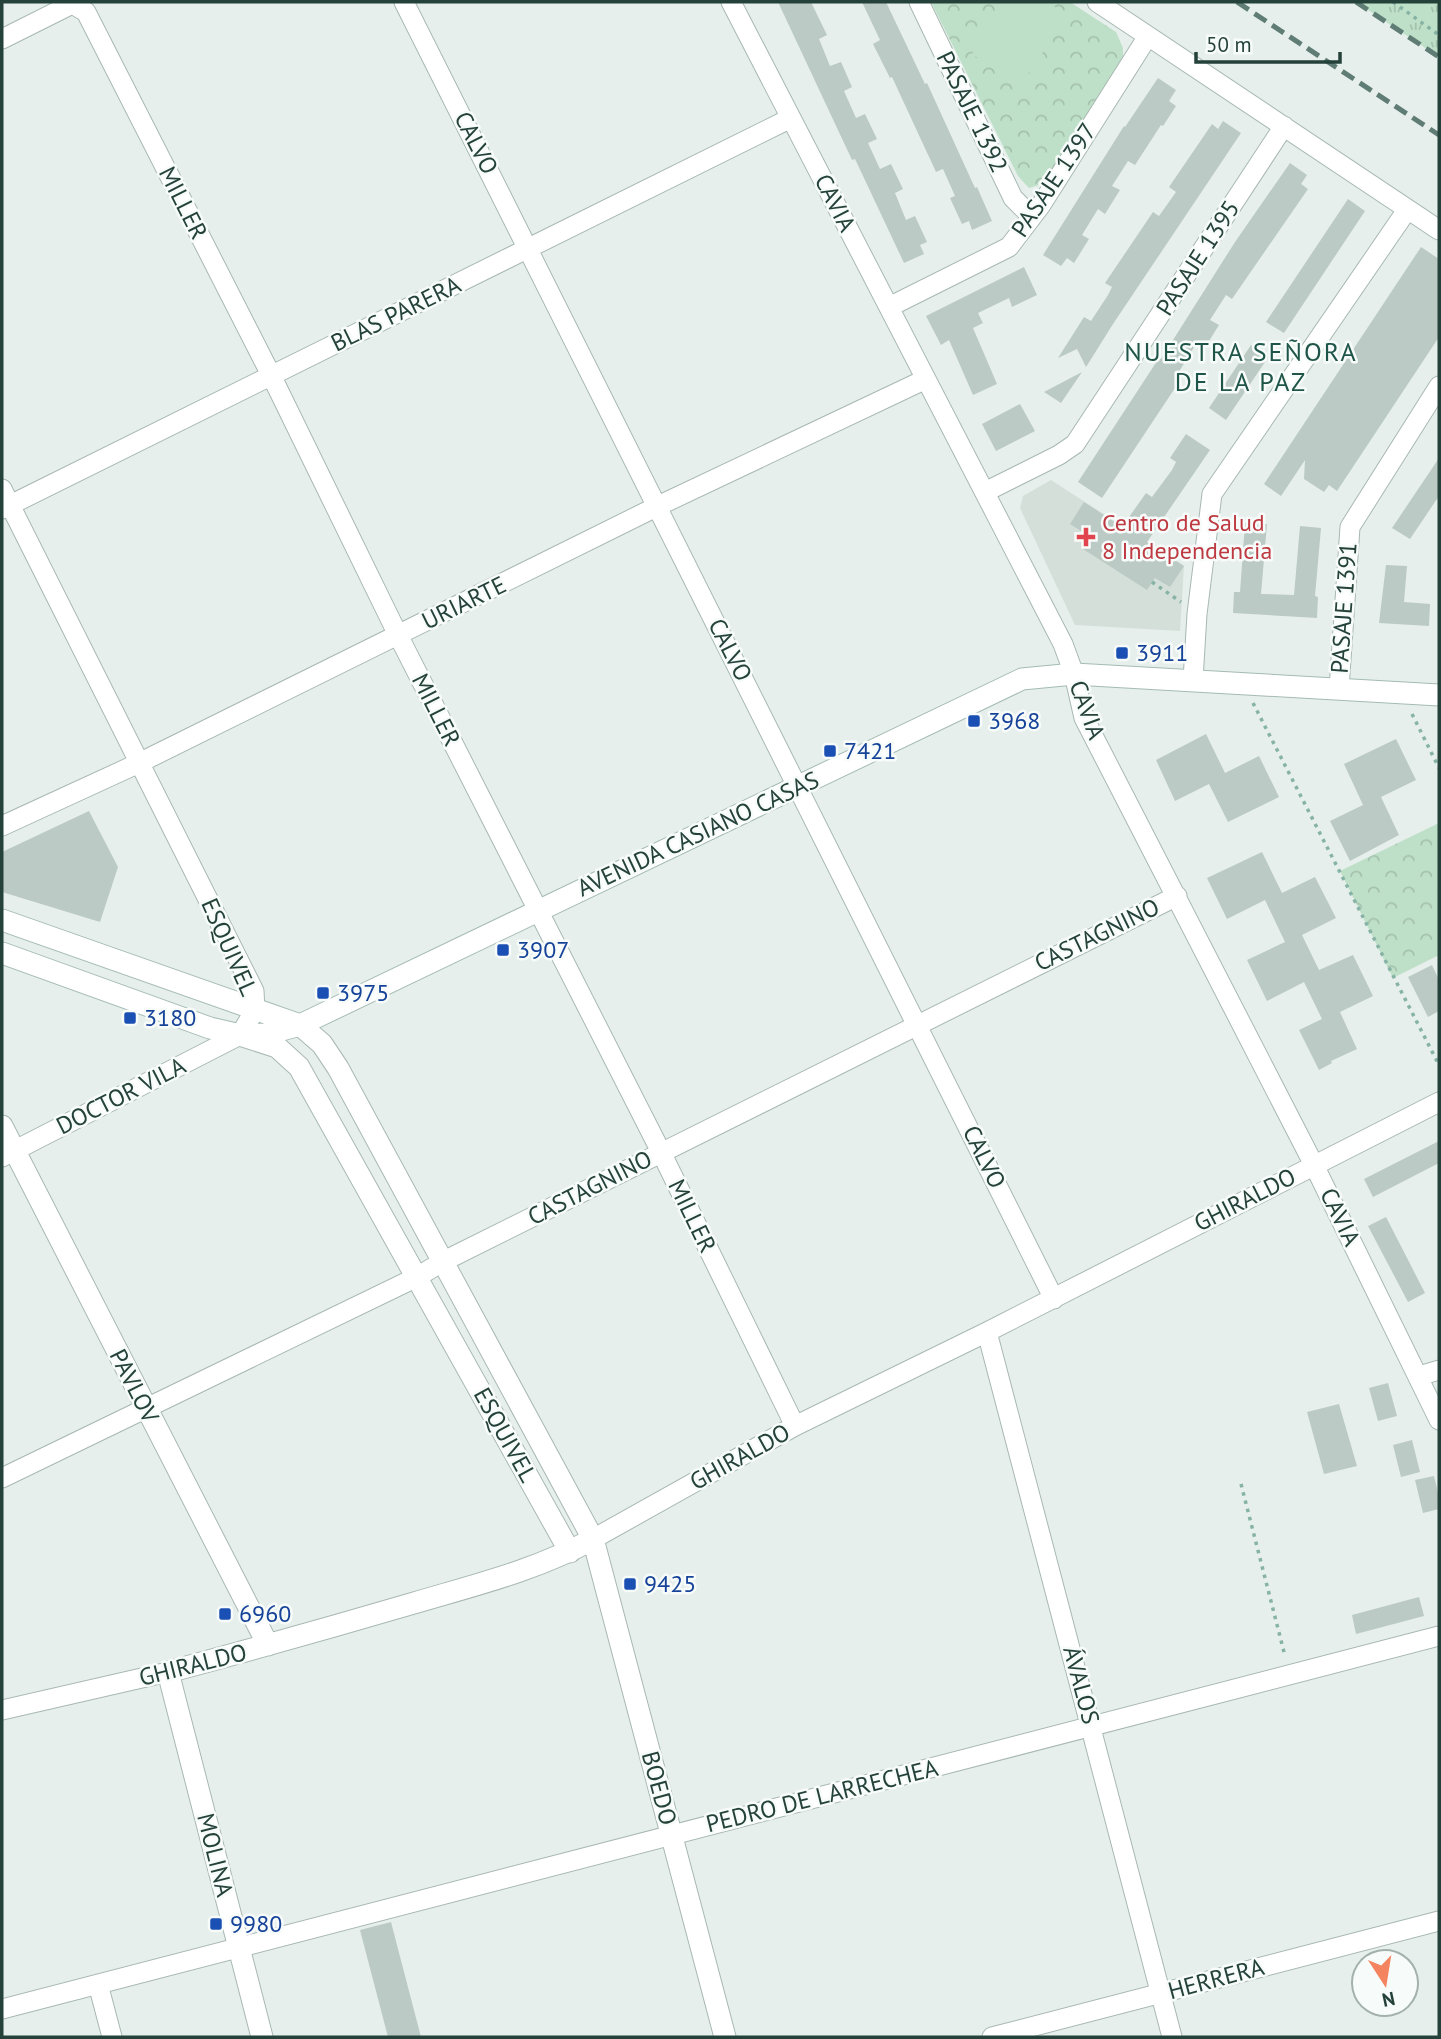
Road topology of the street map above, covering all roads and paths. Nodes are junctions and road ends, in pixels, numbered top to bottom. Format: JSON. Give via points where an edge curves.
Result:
{"nodes":[{"id":1,"x":73,"y":2,"type":"edge"},
{"id":2,"x":404,"y":2,"type":"edge"},
{"id":3,"x":731,"y":2,"type":"edge"},
{"id":4,"x":919,"y":2,"type":"edge"},
{"id":5,"x":1097,"y":2,"type":"edge"},
{"id":6,"x":1393,"y":2,"type":"edge"},
{"id":7,"x":1439,"y":35,"type":"edge"},
{"id":8,"x":1148,"y":36,"type":"junction"},
{"id":9,"x":2,"y":39,"type":"edge"},
{"id":10,"x":791,"y":118,"type":"junction"},
{"id":11,"x":1284,"y":126,"type":"junction"},
{"id":12,"x":1407,"y":210,"type":"junction"},
{"id":13,"x":1032,"y":217,"type":"junction"},
{"id":14,"x":1439,"y":230,"type":"edge"},
{"id":15,"x":529,"y":249,"type":"junction"},
{"id":16,"x":889,"y":307,"type":"junction"},
{"id":17,"x":271,"y":375,"type":"junction"},
{"id":18,"x":926,"y":379,"type":"junction"},
{"id":19,"x":1439,"y":386,"type":"edge"},
{"id":20,"x":985,"y":492,"type":"junction"},
{"id":21,"x":4,"y":501,"type":"edge"},
{"id":22,"x":658,"y":506,"type":"junction"},
{"id":23,"x":1152,"y":582,"type":"dead end"},
{"id":24,"x":1197,"y":614,"type":"junction"},
{"id":25,"x":398,"y":635,"type":"junction"},
{"id":26,"x":1074,"y":674,"type":"junction"},
{"id":27,"x":1192,"y":680,"type":"junction"},
{"id":28,"x":1242,"y":684,"type":"junction"},
{"id":29,"x":1339,"y":689,"type":"junction"},
{"id":30,"x":1401,"y":693,"type":"junction"},
{"id":31,"x":1439,"y":695,"type":"edge"},
{"id":32,"x":139,"y":763,"type":"junction"},
{"id":33,"x":1439,"y":768,"type":"edge"},
{"id":34,"x":799,"y":786,"type":"junction"},
{"id":35,"x":2,"y":826,"type":"edge"},
{"id":36,"x":1177,"y":896,"type":"junction"},
{"id":37,"x":537,"y":911,"type":"junction"},
{"id":38,"x":2,"y":920,"type":"edge"},
{"id":39,"x":2,"y":953,"type":"edge"},
{"id":40,"x":255,"y":1010,"type":"junction"},
{"id":41,"x":300,"y":1025,"type":"junction"},
{"id":42,"x":918,"y":1025,"type":"junction"},
{"id":43,"x":240,"y":1035,"type":"junction"},
{"id":44,"x":1439,"y":1065,"type":"edge"},
{"id":45,"x":1439,"y":1102,"type":"edge"},
{"id":46,"x":2,"y":1126,"type":"edge"},
{"id":47,"x":661,"y":1152,"type":"junction"},
{"id":48,"x":8,"y":1154,"type":"edge"},
{"id":49,"x":1314,"y":1165,"type":"junction"},
{"id":50,"x":442,"y":1262,"type":"junction"},
{"id":51,"x":417,"y":1277,"type":"junction"},
{"id":52,"x":1054,"y":1299,"type":"junction"},
{"id":53,"x":987,"y":1332,"type":"junction"},
{"id":54,"x":1439,"y":1370,"type":"edge"},
{"id":55,"x":1419,"y":1376,"type":"junction"},
{"id":56,"x":146,"y":1409,"type":"junction"},
{"id":57,"x":1439,"y":1420,"type":"edge"},
{"id":58,"x":795,"y":1426,"type":"junction"},
{"id":59,"x":2,"y":1478,"type":"edge"},
{"id":60,"x":1241,"y":1485,"type":"dead end"},
{"id":61,"x":593,"y":1539,"type":"junction"},
{"id":62,"x":570,"y":1552,"type":"junction"},
{"id":63,"x":1439,"y":1636,"type":"edge"},
{"id":64,"x":268,"y":1646,"type":"junction"},
{"id":65,"x":168,"y":1672,"type":"junction"},
{"id":66,"x":1290,"y":1675,"type":"junction"},
{"id":67,"x":2,"y":1710,"type":"edge"},
{"id":68,"x":1092,"y":1727,"type":"junction"},
{"id":69,"x":671,"y":1835,"type":"junction"},
{"id":70,"x":1439,"y":1921,"type":"edge"},
{"id":71,"x":239,"y":1948,"type":"junction"},
{"id":72,"x":98,"y":1984,"type":"junction"},
{"id":73,"x":1160,"y":1994,"type":"junction"},
{"id":74,"x":2,"y":2009,"type":"edge"},
{"id":75,"x":112,"y":2037,"type":"edge"},
{"id":76,"x":262,"y":2037,"type":"edge"},
{"id":77,"x":724,"y":2037,"type":"edge"},
{"id":78,"x":992,"y":2037,"type":"edge"},
{"id":79,"x":1172,"y":2037,"type":"edge"}],
"edges":[{"from":1,"to":9,"type":"street"},
{"from":1,"to":17,"type":"street","name":"MILLER","via":[[86,12]]},
{"from":2,"to":15,"type":"street","name":"CALVO"},
{"from":3,"to":10,"type":"street","name":"CAVIA"},
{"from":4,"to":13,"type":"street","name":"PASAJE 1392","via":[[1013,198]]},
{"from":5,"to":8,"type":"street"},
{"from":6,"to":7,"type":"path"},
{"from":8,"to":11,"type":"street"},
{"from":8,"to":13,"type":"street","name":"PASAJE 1397"},
{"from":10,"to":15,"type":"street","name":"BLAS PARERA"},
{"from":10,"to":16,"type":"street","name":"CAVIA"},
{"from":11,"to":12,"type":"street"},
{"from":11,"to":20,"type":"street","name":"PASAJE 1395","via":[[1075,444]]},
{"from":12,"to":14,"type":"street"},
{"from":12,"to":24,"type":"street","via":[[1212,495]]},
{"from":13,"to":16,"type":"street","name":"PASAJE 1397","via":[[1009,247]]},
{"from":15,"to":17,"type":"street","name":"BLAS PARERA"},
{"from":15,"to":22,"type":"street","name":"CALVO"},
{"from":16,"to":18,"type":"street","name":"CAVIA"},
{"from":17,"to":21,"type":"street","name":"BLAS PARERA"},
{"from":17,"to":25,"type":"street","name":"MILLER"},
{"from":18,"to":20,"type":"street","name":"CAVIA"},
{"from":18,"to":22,"type":"street","name":"URIARTE"},
{"from":19,"to":29,"type":"street","name":"PASAJE 1391","via":[[1350,527]]},
{"from":20,"to":26,"type":"street","name":"CAVIA"},
{"from":21,"to":32,"type":"street","name":"ESQUIVEL"},
{"from":22,"to":25,"type":"street","name":"URIARTE"},
{"from":22,"to":34,"type":"street","name":"CALVO"},
{"from":23,"to":24,"type":"path"},
{"from":24,"to":27,"type":"street"},
{"from":25,"to":32,"type":"street","name":"URIARTE"},
{"from":25,"to":37,"type":"street","name":"MILLER"},
{"from":26,"to":27,"type":"street","name":"AVENIDA CASIANO CASAS"},
{"from":26,"to":34,"type":"street","name":"AVENIDA CASIANO CASAS","via":[[1022,679]]},
{"from":26,"to":36,"type":"street","name":"CAVIA","via":[[1084,718]]},
{"from":27,"to":28,"type":"street","name":"AVENIDA CASIANO CASAS"},
{"from":28,"to":29,"type":"street","name":"AVENIDA CASIANO CASAS"},
{"from":28,"to":44,"type":"path"},
{"from":29,"to":30,"type":"street","name":"AVENIDA CASIANO CASAS"},
{"from":30,"to":31,"type":"street","name":"AVENIDA CASIANO CASAS"},
{"from":30,"to":33,"type":"path"},
{"from":32,"to":35,"type":"street","name":"URIARTE"},
{"from":32,"to":40,"type":"street","name":"ESQUIVEL","via":[[254,991]]},
{"from":34,"to":37,"type":"street","name":"AVENIDA CASIANO CASAS"},
{"from":34,"to":42,"type":"street","name":"CALVO"},
{"from":36,"to":42,"type":"street","name":"CASTAGNINO"},
{"from":36,"to":49,"type":"street","name":"CAVIA"},
{"from":37,"to":41,"type":"street","name":"AVENIDA CASIANO CASAS"},
{"from":37,"to":47,"type":"street","name":"MILLER"},
{"from":38,"to":40,"type":"street"},
{"from":39,"to":43,"type":"street","name":"AVENIDA CASIANO CASAS"},
{"from":40,"to":41,"type":"street"},
{"from":40,"to":43,"type":"street","name":"ESQUIVEL"},
{"from":41,"to":43,"type":"street","name":"AVENIDA CASIANO CASAS"},
{"from":41,"to":50,"type":"street","name":"ESQUIVEL","via":[[322,1044],[338,1068]]},
{"from":42,"to":47,"type":"street","name":"CASTAGNINO"},
{"from":42,"to":52,"type":"street","name":"CALVO"},
{"from":43,"to":48,"type":"street","name":"DOCTOR VILA"},
{"from":43,"to":51,"type":"street","name":"ESQUIVEL","via":[[277,1047],[299,1067]]},
{"from":45,"to":49,"type":"street","name":"GHIRALDO"},
{"from":46,"to":48,"type":"street","name":"PAVLOV"},
{"from":47,"to":50,"type":"street","name":"CASTAGNINO"},
{"from":47,"to":58,"type":"street","name":"MILLER"},
{"from":48,"to":56,"type":"street","name":"PAVLOV"},
{"from":49,"to":52,"type":"street","name":"GHIRALDO"},
{"from":49,"to":55,"type":"street","name":"CAVIA"},
{"from":50,"to":51,"type":"street","name":"CASTAGNINO"},
{"from":50,"to":61,"type":"street","name":"ESQUIVEL"},
{"from":51,"to":56,"type":"street","name":"CASTAGNINO"},
{"from":51,"to":62,"type":"street","name":"ESQUIVEL"},
{"from":52,"to":53,"type":"street","name":"GHIRALDO"},
{"from":53,"to":58,"type":"street","name":"GHIRALDO"},
{"from":53,"to":68,"type":"street","name":"ÁVALOS"},
{"from":54,"to":55,"type":"street"},
{"from":55,"to":57,"type":"street","name":"CAVIA"},
{"from":56,"to":59,"type":"street","name":"CASTAGNINO"},
{"from":56,"to":64,"type":"street","name":"PAVLOV"},
{"from":58,"to":61,"type":"street","name":"GHIRALDO"},
{"from":60,"to":66,"type":"path"},
{"from":61,"to":62,"type":"street","name":"GHIRALDO"},
{"from":61,"to":69,"type":"street","name":"BOEDO"},
{"from":62,"to":64,"type":"street","name":"GHIRALDO","via":[[517,1573]]},
{"from":63,"to":66,"type":"street","name":"PEDRO DE LARRECHEA"},
{"from":64,"to":65,"type":"street","name":"GHIRALDO"},
{"from":65,"to":67,"type":"street","name":"GHIRALDO"},
{"from":65,"to":71,"type":"street","name":"MOLINA"},
{"from":66,"to":68,"type":"street","name":"PEDRO DE LARRECHEA"},
{"from":68,"to":69,"type":"street","name":"PEDRO DE LARRECHEA"},
{"from":68,"to":73,"type":"street","name":"ÁVALOS"},
{"from":69,"to":71,"type":"street","name":"PEDRO DE LARRECHEA"},
{"from":69,"to":77,"type":"street","name":"BOEDO"},
{"from":70,"to":73,"type":"street","name":"HERRERA"},
{"from":71,"to":72,"type":"street","name":"PEDRO DE LARRECHEA"},
{"from":71,"to":76,"type":"street","name":"MOLINA"},
{"from":72,"to":74,"type":"street","name":"PEDRO DE LARRECHEA"},
{"from":72,"to":75,"type":"street"},
{"from":73,"to":78,"type":"street","name":"HERRERA"},
{"from":73,"to":79,"type":"street","name":"ÁVALOS"}]}
